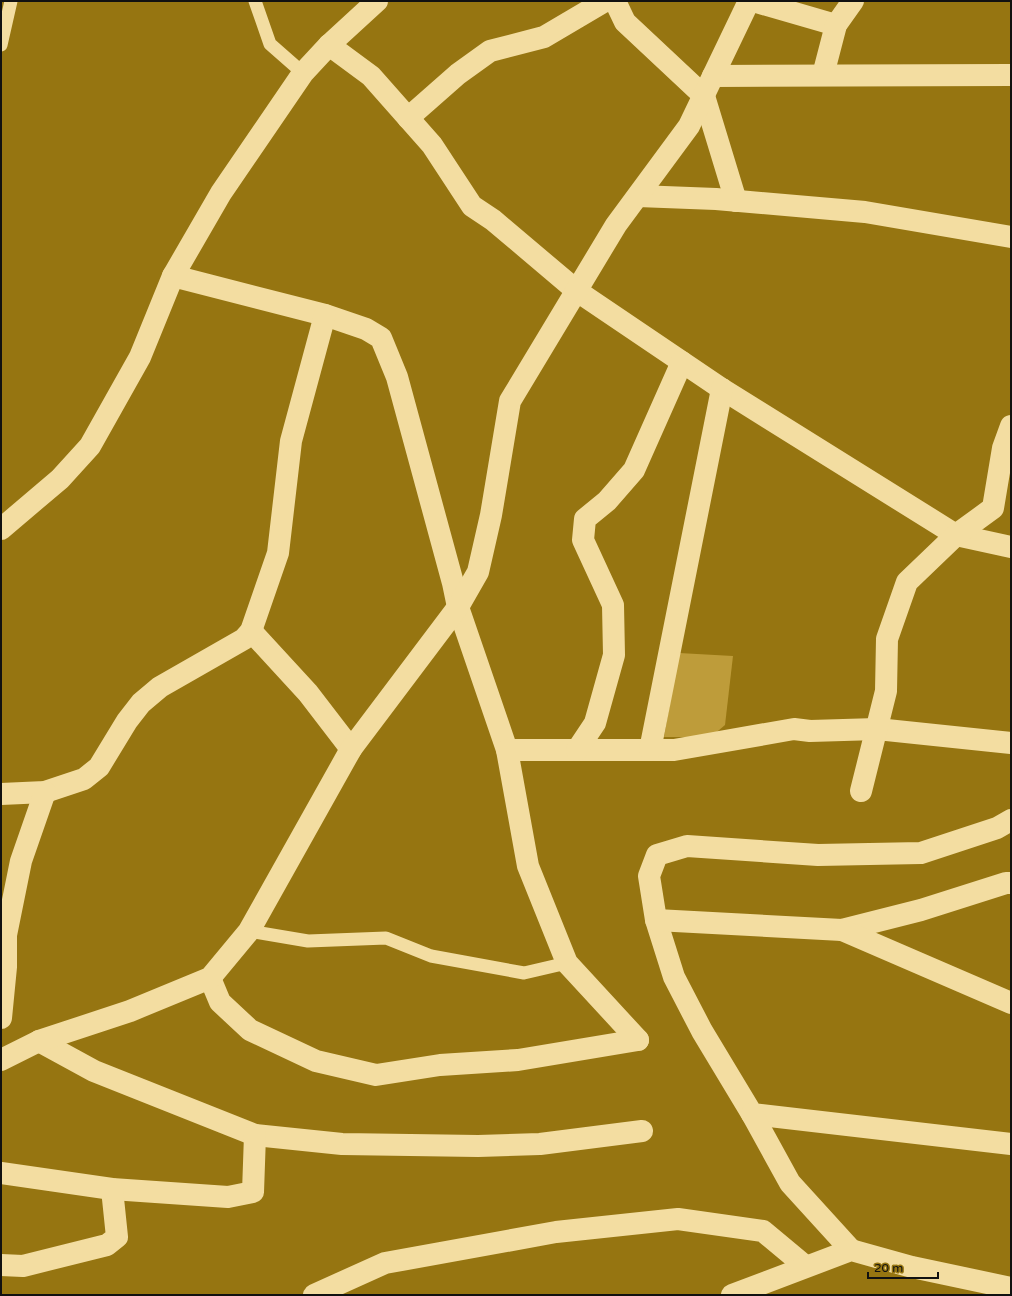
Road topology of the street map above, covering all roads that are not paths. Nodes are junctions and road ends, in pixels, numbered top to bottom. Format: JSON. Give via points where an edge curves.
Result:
{"nodes":[{"id":1,"x":11,"y":1,"type":"edge"},
{"id":2,"x":254,"y":1,"type":"edge"},
{"id":3,"x":377,"y":1,"type":"edge"},
{"id":4,"x":605,"y":1,"type":"edge"},
{"id":5,"x":615,"y":1,"type":"edge"},
{"id":6,"x":749,"y":1,"type":"edge"},
{"id":7,"x":753,"y":1,"type":"edge"},
{"id":8,"x":854,"y":1,"type":"edge"},
{"id":9,"x":836,"y":25,"type":"junction"},
{"id":10,"x":1,"y":45,"type":"edge"},
{"id":11,"x":329,"y":45,"type":"junction"},
{"id":12,"x":303,"y":73,"type":"junction"},
{"id":13,"x":823,"y":75,"type":"junction"},
{"id":14,"x":1011,"y":75,"type":"edge"},
{"id":15,"x":714,"y":76,"type":"junction"},
{"id":16,"x":704,"y":96,"type":"junction"},
{"id":17,"x":408,"y":118,"type":"junction"},
{"id":18,"x":638,"y":196,"type":"junction"},
{"id":19,"x":736,"y":201,"type":"junction"},
{"id":20,"x":1011,"y":236,"type":"edge"},
{"id":21,"x":173,"y":276,"type":"junction"},
{"id":22,"x":576,"y":291,"type":"junction"},
{"id":23,"x":325,"y":316,"type":"junction"},
{"id":24,"x":682,"y":362,"type":"junction"},
{"id":25,"x":722,"y":389,"type":"junction"},
{"id":26,"x":1011,"y":426,"type":"edge"},
{"id":27,"x":1,"y":529,"type":"edge"},
{"id":28,"x":956,"y":535,"type":"junction"},
{"id":29,"x":1011,"y":547,"type":"edge"},
{"id":30,"x":458,"y":607,"type":"junction"},
{"id":31,"x":252,"y":632,"type":"junction"},
{"id":32,"x":877,"y":729,"type":"junction"},
{"id":33,"x":1011,"y":743,"type":"edge"},
{"id":34,"x":351,"y":749,"type":"junction"},
{"id":35,"x":507,"y":750,"type":"junction"},
{"id":36,"x":577,"y":750,"type":"junction"},
{"id":37,"x":650,"y":750,"type":"junction"},
{"id":38,"x":861,"y":791,"type":"dead end"},
{"id":39,"x":45,"y":792,"type":"junction"},
{"id":40,"x":1,"y":794,"type":"edge"},
{"id":41,"x":1011,"y":820,"type":"edge"},
{"id":42,"x":1011,"y":883,"type":"edge"},
{"id":43,"x":656,"y":920,"type":"junction"},
{"id":44,"x":842,"y":930,"type":"junction"},
{"id":45,"x":249,"y":931,"type":"junction"},
{"id":46,"x":567,"y":963,"type":"junction"},
{"id":47,"x":210,"y":978,"type":"junction"},
{"id":48,"x":1011,"y":1003,"type":"edge"},
{"id":49,"x":1,"y":1018,"type":"edge"},
{"id":50,"x":39,"y":1041,"type":"junction"},
{"id":51,"x":1,"y":1060,"type":"edge"},
{"id":52,"x":752,"y":1114,"type":"junction"},
{"id":53,"x":642,"y":1131,"type":"dead end"},
{"id":54,"x":255,"y":1135,"type":"junction"},
{"id":55,"x":1011,"y":1144,"type":"edge"},
{"id":56,"x":1,"y":1173,"type":"edge"},
{"id":57,"x":112,"y":1189,"type":"junction"},
{"id":58,"x":851,"y":1250,"type":"junction"},
{"id":59,"x":1,"y":1265,"type":"edge"},
{"id":60,"x":805,"y":1266,"type":"junction"},
{"id":61,"x":1011,"y":1288,"type":"edge"},
{"id":62,"x":314,"y":1295,"type":"edge"},
{"id":63,"x":732,"y":1295,"type":"edge"}],
"edges":[{"from":1,"to":10,"type":"lane"},
{"from":2,"to":12,"type":"lane","via":[[270,44]]},
{"from":3,"to":11,"type":"street"},
{"from":4,"to":17,"type":"street","via":[[544,37],[490,51],[458,74]]},
{"from":5,"to":16,"type":"street","via":[[625,22]]},
{"from":6,"to":15,"type":"street"},
{"from":7,"to":9,"type":"street"},
{"from":8,"to":9,"type":"street"},
{"from":9,"to":13,"type":"street"},
{"from":11,"to":12,"type":"street"},
{"from":11,"to":17,"type":"street","via":[[371,76]]},
{"from":12,"to":21,"type":"street","via":[[221,193]]},
{"from":13,"to":14,"type":"street"},
{"from":13,"to":15,"type":"street"},
{"from":15,"to":16,"type":"street"},
{"from":16,"to":18,"type":"street","via":[[689,126]]},
{"from":16,"to":19,"type":"street"},
{"from":17,"to":22,"type":"street","via":[[432,145],[472,206],[493,220]]},
{"from":18,"to":19,"type":"street"},
{"from":18,"to":22,"type":"street","via":[[616,225]]},
{"from":19,"to":20,"type":"street","via":[[866,212]]},
{"from":21,"to":23,"type":"street"},
{"from":21,"to":27,"type":"street","via":[[140,357],[90,446],[60,479]]},
{"from":22,"to":24,"type":"street"},
{"from":22,"to":30,"type":"street","via":[[510,401],[491,514],[478,572]]},
{"from":23,"to":30,"type":"street","via":[[366,328],[381,338],[397,378]]},
{"from":23,"to":31,"type":"street","via":[[290,441],[278,553]]},
{"from":24,"to":25,"type":"street"},
{"from":24,"to":36,"type":"street","via":[[634,470],[606,501],[585,519],[583,540],[613,604],[614,655],[595,723]]},
{"from":25,"to":28,"type":"street"},
{"from":25,"to":37,"type":"street"},
{"from":26,"to":28,"type":"street","via":[[1003,448],[993,508]]},
{"from":28,"to":29,"type":"street"},
{"from":28,"to":32,"type":"street","via":[[907,582],[887,640],[886,691]]},
{"from":30,"to":34,"type":"street"},
{"from":30,"to":35,"type":"street"},
{"from":31,"to":34,"type":"street","via":[[308,693]]},
{"from":31,"to":39,"type":"street","via":[[160,687],[141,703],[99,767],[84,779]]},
{"from":32,"to":33,"type":"street"},
{"from":32,"to":37,"type":"street","via":[[794,729],[674,750]]},
{"from":32,"to":38,"type":"street"},
{"from":34,"to":45,"type":"street"},
{"from":35,"to":36,"type":"street"},
{"from":35,"to":46,"type":"street","via":[[528,866]]},
{"from":36,"to":37,"type":"street"},
{"from":39,"to":40,"type":"street"},
{"from":39,"to":49,"type":"street","via":[[21,861],[6,935]]},
{"from":41,"to":43,"type":"street","via":[[997,828],[921,852],[818,855],[687,846],[657,855],[649,876]]},
{"from":42,"to":44,"type":"street"},
{"from":43,"to":44,"type":"street"},
{"from":43,"to":52,"type":"street","via":[[674,977],[702,1031]]},
{"from":44,"to":48,"type":"street"},
{"from":45,"to":46,"type":"lane","via":[[308,941],[386,938],[431,956],[524,973]]},
{"from":45,"to":47,"type":"street"},
{"from":46,"to":47,"type":"street","via":[[638,1040],[518,1060],[440,1066],[376,1075],[316,1061],[250,1030],[220,1002]]},
{"from":47,"to":50,"type":"street","via":[[130,1011]]},
{"from":50,"to":51,"type":"street"},
{"from":50,"to":54,"type":"street","via":[[94,1071]]},
{"from":52,"to":55,"type":"street"},
{"from":52,"to":58,"type":"street","via":[[790,1183]]},
{"from":53,"to":54,"type":"street","via":[[540,1144],[478,1146],[342,1144]]},
{"from":54,"to":57,"type":"street","via":[[253,1192],[228,1197]]},
{"from":56,"to":57,"type":"street"},
{"from":57,"to":59,"type":"street","via":[[117,1237],[107,1245],[23,1266]]},
{"from":58,"to":60,"type":"street"},
{"from":58,"to":61,"type":"street","via":[[912,1267]]},
{"from":60,"to":62,"type":"street","via":[[763,1231],[678,1219],[556,1232],[385,1263]]},
{"from":60,"to":63,"type":"street"}]}
